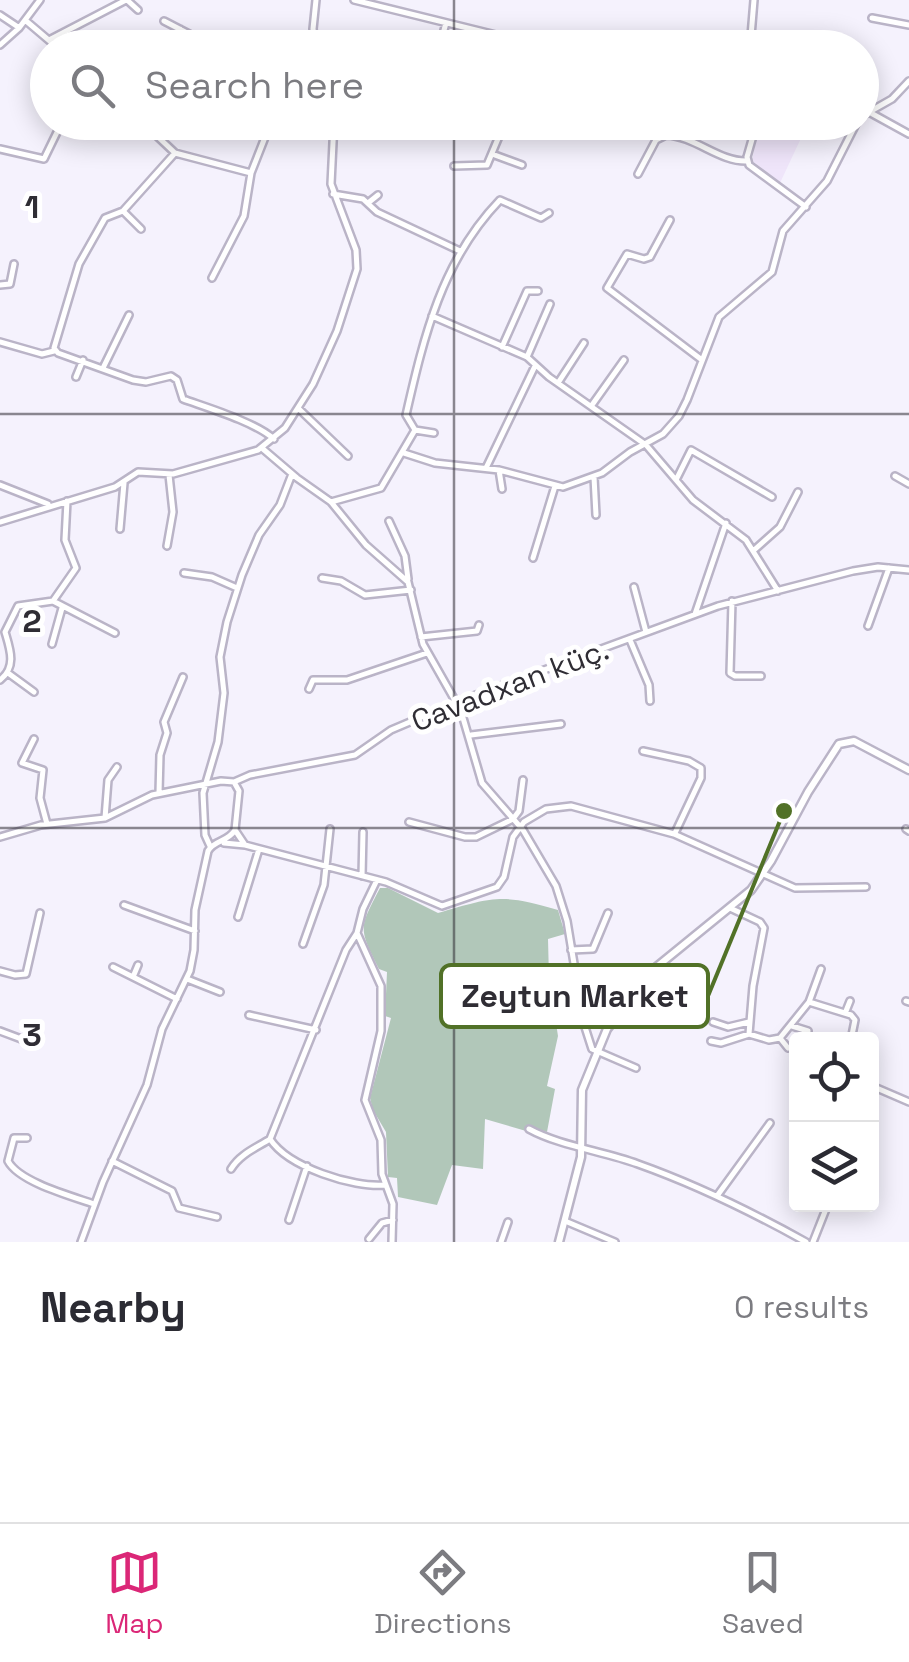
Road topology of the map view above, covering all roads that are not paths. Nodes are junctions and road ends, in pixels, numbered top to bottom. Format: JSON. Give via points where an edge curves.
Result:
{"nodes":[{"id":1,"x":29,"y":0,"type":"edge"},
{"id":2,"x":126,"y":0,"type":"edge"},
{"id":3,"x":316,"y":0,"type":"edge"},
{"id":4,"x":354,"y":0,"type":"edge"},
{"id":5,"x":754,"y":0,"type":"edge"},
{"id":6,"x":39,"y":2,"type":"edge"},
{"id":7,"x":138,"y":10,"type":"dead end"},
{"id":8,"x":0,"y":15,"type":"edge"},
{"id":9,"x":872,"y":18,"type":"dead end"},
{"id":10,"x":25,"y":20,"type":"junction"},
{"id":11,"x":164,"y":21,"type":"dead end"},
{"id":12,"x":446,"y":23,"type":"junction"},
{"id":13,"x":909,"y":25,"type":"edge"},
{"id":14,"x":19,"y":28,"type":"junction"},
{"id":15,"x":180,"y":29,"type":"edge"},
{"id":16,"x":37,"y":30,"type":"edge"},
{"id":17,"x":68,"y":30,"type":"edge"},
{"id":18,"x":314,"y":30,"type":"edge"},
{"id":19,"x":444,"y":30,"type":"edge"},
{"id":20,"x":475,"y":30,"type":"edge"},
{"id":21,"x":752,"y":30,"type":"edge"},
{"id":22,"x":0,"y":45,"type":"edge"},
{"id":23,"x":909,"y":81,"type":"edge"},
{"id":24,"x":879,"y":106,"type":"edge"},
{"id":25,"x":879,"y":118,"type":"edge"},
{"id":26,"x":909,"y":134,"type":"edge"},
{"id":27,"x":53,"y":140,"type":"edge"},
{"id":28,"x":162,"y":140,"type":"edge"},
{"id":29,"x":264,"y":140,"type":"edge"},
{"id":30,"x":333,"y":140,"type":"edge"},
{"id":31,"x":497,"y":140,"type":"edge"},
{"id":32,"x":656,"y":140,"type":"edge"},
{"id":33,"x":688,"y":140,"type":"edge"},
{"id":34,"x":752,"y":140,"type":"edge"},
{"id":35,"x":848,"y":140,"type":"edge"},
{"id":36,"x":0,"y":148,"type":"edge"},
{"id":37,"x":176,"y":153,"type":"junction"},
{"id":38,"x":492,"y":154,"type":"junction"},
{"id":39,"x":747,"y":161,"type":"junction"},
{"id":40,"x":522,"y":165,"type":"dead end"},
{"id":41,"x":454,"y":166,"type":"dead end"},
{"id":42,"x":251,"y":173,"type":"junction"},
{"id":43,"x":638,"y":174,"type":"dead end"},
{"id":44,"x":334,"y":194,"type":"junction"},
{"id":45,"x":378,"y":195,"type":"dead end"},
{"id":46,"x":368,"y":204,"type":"junction"},
{"id":47,"x":806,"y":207,"type":"junction"},
{"id":48,"x":123,"y":211,"type":"junction"},
{"id":49,"x":548,"y":213,"type":"dead end"},
{"id":50,"x":670,"y":220,"type":"dead end"},
{"id":51,"x":141,"y":229,"type":"dead end"},
{"id":52,"x":460,"y":251,"type":"junction"},
{"id":53,"x":14,"y":264,"type":"dead end"},
{"id":54,"x":212,"y":278,"type":"dead end"},
{"id":55,"x":0,"y":284,"type":"edge"},
{"id":56,"x":538,"y":291,"type":"dead end"},
{"id":57,"x":550,"y":304,"type":"dead end"},
{"id":58,"x":129,"y":315,"type":"dead end"},
{"id":59,"x":432,"y":316,"type":"junction"},
{"id":60,"x":0,"y":342,"type":"edge"},
{"id":61,"x":584,"y":344,"type":"dead end"},
{"id":62,"x":502,"y":346,"type":"junction"},
{"id":63,"x":54,"y":351,"type":"junction"},
{"id":64,"x":527,"y":357,"type":"junction"},
{"id":65,"x":83,"y":360,"type":"junction"},
{"id":66,"x":624,"y":360,"type":"dead end"},
{"id":67,"x":702,"y":360,"type":"junction"},
{"id":68,"x":536,"y":366,"type":"junction"},
{"id":69,"x":102,"y":368,"type":"junction"},
{"id":70,"x":76,"y":377,"type":"dead end"},
{"id":71,"x":558,"y":383,"type":"junction"},
{"id":72,"x":592,"y":405,"type":"junction"},
{"id":73,"x":299,"y":409,"type":"junction"},
{"id":74,"x":414,"y":430,"type":"junction"},
{"id":75,"x":434,"y":433,"type":"dead end"},
{"id":76,"x":274,"y":440,"type":"junction"},
{"id":77,"x":646,"y":445,"type":"junction"},
{"id":78,"x":264,"y":448,"type":"junction"},
{"id":79,"x":404,"y":453,"type":"junction"},
{"id":80,"x":348,"y":456,"type":"dead end"},
{"id":81,"x":486,"y":468,"type":"junction"},
{"id":82,"x":499,"y":470,"type":"junction"},
{"id":83,"x":292,"y":474,"type":"junction"},
{"id":84,"x":168,"y":475,"type":"junction"},
{"id":85,"x":895,"y":476,"type":"dead end"},
{"id":86,"x":594,"y":477,"type":"junction"},
{"id":87,"x":676,"y":480,"type":"junction"},
{"id":88,"x":124,"y":483,"type":"junction"},
{"id":89,"x":909,"y":484,"type":"edge"},
{"id":90,"x":0,"y":485,"type":"edge"},
{"id":91,"x":554,"y":486,"type":"junction"},
{"id":92,"x":502,"y":488,"type":"dead end"},
{"id":93,"x":798,"y":492,"type":"dead end"},
{"id":94,"x":772,"y":497,"type":"dead end"},
{"id":95,"x":67,"y":501,"type":"junction"},
{"id":96,"x":330,"y":502,"type":"junction"},
{"id":97,"x":49,"y":505,"type":"junction"},
{"id":98,"x":596,"y":515,"type":"dead end"},
{"id":99,"x":389,"y":521,"type":"dead end"},
{"id":100,"x":0,"y":522,"type":"edge"},
{"id":101,"x":726,"y":523,"type":"junction"},
{"id":102,"x":120,"y":530,"type":"dead end"},
{"id":103,"x":166,"y":546,"type":"dead end"},
{"id":104,"x":753,"y":552,"type":"junction"},
{"id":105,"x":533,"y":558,"type":"dead end"},
{"id":106,"x":888,"y":568,"type":"junction"},
{"id":107,"x":909,"y":570,"type":"edge"},
{"id":108,"x":184,"y":573,"type":"dead end"},
{"id":109,"x":322,"y":578,"type":"dead end"},
{"id":110,"x":408,"y":582,"type":"junction"},
{"id":111,"x":634,"y":587,"type":"dead end"},
{"id":112,"x":236,"y":588,"type":"junction"},
{"id":113,"x":411,"y":590,"type":"junction"},
{"id":114,"x":778,"y":591,"type":"junction"},
{"id":115,"x":52,"y":601,"type":"junction"},
{"id":116,"x":732,"y":601,"type":"junction"},
{"id":117,"x":62,"y":608,"type":"junction"},
{"id":118,"x":695,"y":614,"type":"junction"},
{"id":119,"x":479,"y":625,"type":"dead end"},
{"id":120,"x":868,"y":626,"type":"dead end"},
{"id":121,"x":115,"y":633,"type":"dead end"},
{"id":122,"x":647,"y":634,"type":"junction"},
{"id":123,"x":421,"y":637,"type":"junction"},
{"id":124,"x":630,"y":640,"type":"junction"},
{"id":125,"x":52,"y":644,"type":"dead end"},
{"id":126,"x":428,"y":653,"type":"junction"},
{"id":127,"x":8,"y":673,"type":"junction"},
{"id":128,"x":761,"y":676,"type":"dead end"},
{"id":129,"x":183,"y":677,"type":"dead end"},
{"id":130,"x":0,"y":680,"type":"edge"},
{"id":131,"x":309,"y":689,"type":"dead end"},
{"id":132,"x":34,"y":692,"type":"dead end"},
{"id":133,"x":650,"y":701,"type":"dead end"},
{"id":134,"x":457,"y":702,"type":"junction"},
{"id":135,"x":222,"y":710,"type":"junction"},
{"id":136,"x":232,"y":711,"type":"dead end"},
{"id":137,"x":561,"y":724,"type":"dead end"},
{"id":138,"x":471,"y":735,"type":"junction"},
{"id":139,"x":34,"y":739,"type":"dead end"},
{"id":140,"x":643,"y":752,"type":"dead end"},
{"id":141,"x":117,"y":768,"type":"dead end"},
{"id":142,"x":909,"y":770,"type":"edge"},
{"id":143,"x":523,"y":780,"type":"dead end"},
{"id":144,"x":234,"y":782,"type":"junction"},
{"id":145,"x":205,"y":784,"type":"junction"},
{"id":146,"x":159,"y":793,"type":"junction"},
{"id":147,"x":105,"y":818,"type":"junction"},
{"id":148,"x":513,"y":819,"type":"junction"},
{"id":149,"x":409,"y":822,"type":"dead end"},
{"id":150,"x":47,"y":824,"type":"junction"},
{"id":151,"x":520,"y":826,"type":"junction"},
{"id":152,"x":330,"y":829,"type":"dead end"},
{"id":153,"x":235,"y":830,"type":"junction"},
{"id":154,"x":363,"y":832,"type":"dead end"},
{"id":155,"x":674,"y":834,"type":"junction"},
{"id":156,"x":0,"y":836,"type":"edge"},
{"id":157,"x":219,"y":842,"type":"junction"},
{"id":158,"x":245,"y":845,"type":"junction"},
{"id":159,"x":210,"y":846,"type":"junction"},
{"id":160,"x":260,"y":849,"type":"junction"},
{"id":161,"x":328,"y":866,"type":"junction"},
{"id":162,"x":762,"y":874,"type":"junction"},
{"id":163,"x":362,"y":876,"type":"junction"},
{"id":164,"x":378,"y":880,"type":"junction"},
{"id":165,"x":866,"y":887,"type":"dead end"},
{"id":166,"x":124,"y":905,"type":"dead end"},
{"id":167,"x":730,"y":908,"type":"junction"},
{"id":168,"x":40,"y":913,"type":"dead end"},
{"id":169,"x":608,"y":913,"type":"dead end"},
{"id":170,"x":238,"y":917,"type":"dead end"},
{"id":171,"x":195,"y":931,"type":"junction"},
{"id":172,"x":357,"y":933,"type":"junction"},
{"id":173,"x":303,"y":944,"type":"dead end"},
{"id":174,"x":570,"y":950,"type":"junction"},
{"id":175,"x":138,"y":965,"type":"dead end"},
{"id":176,"x":113,"y":967,"type":"dead end"},
{"id":177,"x":821,"y":969,"type":"dead end"},
{"id":178,"x":0,"y":971,"type":"edge"},
{"id":179,"x":133,"y":977,"type":"junction"},
{"id":180,"x":186,"y":978,"type":"junction"},
{"id":181,"x":220,"y":992,"type":"dead end"},
{"id":182,"x":177,"y":998,"type":"junction"},
{"id":183,"x":850,"y":1001,"type":"dead end"},
{"id":184,"x":809,"y":1002,"type":"junction"},
{"id":185,"x":846,"y":1012,"type":"junction"},
{"id":186,"x":248,"y":1015,"type":"dead end"},
{"id":187,"x":713,"y":1022,"type":"dead end"},
{"id":188,"x":749,"y":1022,"type":"junction"},
{"id":189,"x":792,"y":1026,"type":"junction"},
{"id":190,"x":316,"y":1030,"type":"junction"},
{"id":191,"x":0,"y":1031,"type":"edge"},
{"id":192,"x":808,"y":1031,"type":"dead end"},
{"id":193,"x":853,"y":1032,"type":"edge"},
{"id":194,"x":749,"y":1034,"type":"junction"},
{"id":195,"x":780,"y":1038,"type":"junction"},
{"id":196,"x":24,"y":1040,"type":"dead end"},
{"id":197,"x":712,"y":1041,"type":"dead end"},
{"id":198,"x":788,"y":1048,"type":"dead end"},
{"id":199,"x":595,"y":1053,"type":"junction"},
{"id":200,"x":636,"y":1068,"type":"dead end"},
{"id":201,"x":879,"y":1089,"type":"edge"},
{"id":202,"x":909,"y":1102,"type":"edge"},
{"id":203,"x":770,"y":1123,"type":"dead end"},
{"id":204,"x":529,"y":1129,"type":"dead end"},
{"id":205,"x":27,"y":1138,"type":"dead end"},
{"id":206,"x":270,"y":1139,"type":"junction"},
{"id":207,"x":0,"y":1142,"type":"edge"},
{"id":208,"x":12,"y":1144,"type":"junction"},
{"id":209,"x":582,"y":1146,"type":"junction"},
{"id":210,"x":112,"y":1161,"type":"junction"},
{"id":211,"x":307,"y":1166,"type":"junction"},
{"id":212,"x":230,"y":1169,"type":"dead end"},
{"id":213,"x":385,"y":1185,"type":"junction"},
{"id":214,"x":717,"y":1196,"type":"junction"},
{"id":215,"x":94,"y":1204,"type":"junction"},
{"id":216,"x":825,"y":1212,"type":"edge"},
{"id":217,"x":218,"y":1218,"type":"dead end"},
{"id":218,"x":289,"y":1220,"type":"dead end"},
{"id":219,"x":392,"y":1220,"type":"junction"},
{"id":220,"x":566,"y":1221,"type":"junction"},
{"id":221,"x":508,"y":1222,"type":"dead end"},
{"id":222,"x":369,"y":1239,"type":"dead end"},
{"id":223,"x":81,"y":1242,"type":"edge"},
{"id":224,"x":392,"y":1242,"type":"edge"},
{"id":225,"x":501,"y":1242,"type":"edge"},
{"id":226,"x":560,"y":1242,"type":"edge"},
{"id":227,"x":615,"y":1242,"type":"edge"},
{"id":228,"x":806,"y":1242,"type":"edge"},
{"id":229,"x":814,"y":1242,"type":"edge"}],
"edges":[{"from":1,"to":6,"type":"street"},
{"from":2,"to":7,"type":"street"},
{"from":2,"to":17,"type":"street"},
{"from":3,"to":18,"type":"street"},
{"from":4,"to":12,"type":"street"},
{"from":5,"to":21,"type":"street"},
{"from":6,"to":10,"type":"street"},
{"from":8,"to":14,"type":"street"},
{"from":9,"to":13,"type":"street"},
{"from":10,"to":14,"type":"street"},
{"from":10,"to":16,"type":"street"},
{"from":11,"to":15,"type":"street"},
{"from":12,"to":19,"type":"street"},
{"from":12,"to":20,"type":"street"},
{"from":14,"to":22,"type":"street"},
{"from":23,"to":24,"type":"street"},
{"from":25,"to":26,"type":"street"},
{"from":27,"to":36,"type":"street","via":[[44,159]]},
{"from":28,"to":37,"type":"street"},
{"from":29,"to":42,"type":"street"},
{"from":30,"to":44,"type":"street"},
{"from":31,"to":38,"type":"street"},
{"from":32,"to":43,"type":"street"},
{"from":33,"to":39,"type":"street"},
{"from":34,"to":39,"type":"street"},
{"from":35,"to":47,"type":"street"},
{"from":37,"to":42,"type":"street"},
{"from":37,"to":48,"type":"street"},
{"from":38,"to":40,"type":"street"},
{"from":38,"to":41,"type":"street","via":[[484,166]]},
{"from":39,"to":47,"type":"street"},
{"from":42,"to":54,"type":"street","via":[[244,216]]},
{"from":44,"to":46,"type":"street"},
{"from":44,"to":73,"type":"street","via":[[356,250],[356,268],[338,332]]},
{"from":45,"to":46,"type":"street"},
{"from":46,"to":52,"type":"street"},
{"from":47,"to":67,"type":"street","via":[[783,232],[772,272],[719,317]]},
{"from":48,"to":51,"type":"street"},
{"from":48,"to":63,"type":"street","via":[[105,218],[79,264]]},
{"from":49,"to":52,"type":"street","via":[[541,218],[500,200]]},
{"from":50,"to":67,"type":"street","via":[[650,257],[627,254],[608,288]]},
{"from":52,"to":59,"type":"street"},
{"from":53,"to":55,"type":"street","via":[[10,284]]},
{"from":56,"to":62,"type":"street","via":[[526,292]]},
{"from":57,"to":64,"type":"street"},
{"from":58,"to":69,"type":"street"},
{"from":59,"to":62,"type":"street"},
{"from":59,"to":74,"type":"street","via":[[406,415]]},
{"from":60,"to":63,"type":"street"},
{"from":61,"to":71,"type":"street"},
{"from":62,"to":64,"type":"street"},
{"from":63,"to":65,"type":"street"},
{"from":64,"to":68,"type":"street"},
{"from":65,"to":69,"type":"street"},
{"from":65,"to":70,"type":"street"},
{"from":66,"to":72,"type":"street"},
{"from":67,"to":77,"type":"street","via":[[679,416]]},
{"from":68,"to":71,"type":"street"},
{"from":68,"to":81,"type":"street"},
{"from":69,"to":76,"type":"street","via":[[142,382],[171,376],[183,399]]},
{"from":71,"to":72,"type":"street"},
{"from":72,"to":77,"type":"street"},
{"from":73,"to":76,"type":"street"},
{"from":73,"to":80,"type":"street"},
{"from":74,"to":75,"type":"street"},
{"from":74,"to":79,"type":"street"},
{"from":76,"to":78,"type":"street"},
{"from":77,"to":86,"type":"street"},
{"from":77,"to":87,"type":"street"},
{"from":78,"to":83,"type":"street"},
{"from":78,"to":84,"type":"street"},
{"from":79,"to":81,"type":"street"},
{"from":79,"to":96,"type":"street","via":[[380,488]]},
{"from":81,"to":82,"type":"street"},
{"from":82,"to":91,"type":"street"},
{"from":82,"to":92,"type":"street"},
{"from":83,"to":96,"type":"street"},
{"from":83,"to":112,"type":"street"},
{"from":84,"to":88,"type":"street","via":[[138,472]]},
{"from":84,"to":103,"type":"street","via":[[173,512]]},
{"from":85,"to":89,"type":"street"},
{"from":86,"to":91,"type":"street"},
{"from":86,"to":98,"type":"street"},
{"from":87,"to":94,"type":"street","via":[[691,450]]},
{"from":87,"to":101,"type":"street"},
{"from":88,"to":95,"type":"street"},
{"from":88,"to":102,"type":"street"},
{"from":90,"to":97,"type":"street"},
{"from":91,"to":105,"type":"street"},
{"from":93,"to":104,"type":"street","via":[[780,528]]},
{"from":95,"to":97,"type":"street"},
{"from":95,"to":115,"type":"street","via":[[65,540],[76,568]]},
{"from":96,"to":110,"type":"street"},
{"from":97,"to":100,"type":"street"},
{"from":99,"to":110,"type":"street"},
{"from":101,"to":104,"type":"street"},
{"from":101,"to":118,"type":"street"},
{"from":104,"to":114,"type":"street"},
{"from":106,"to":107,"type":"street","name":"Cavadxan küç."},
{"from":106,"to":114,"type":"street","name":"Cavadxan küç."},
{"from":106,"to":120,"type":"street"},
{"from":108,"to":112,"type":"street"},
{"from":109,"to":113,"type":"street","via":[[365,595]]},
{"from":110,"to":113,"type":"street"},
{"from":111,"to":122,"type":"street"},
{"from":112,"to":135,"type":"street","via":[[220,657]]},
{"from":113,"to":123,"type":"street"},
{"from":114,"to":116,"type":"street","name":"Cavadxan küç."},
{"from":115,"to":117,"type":"street"},
{"from":115,"to":127,"type":"street","via":[[16,609],[5,632]]},
{"from":116,"to":118,"type":"street","name":"Cavadxan küç."},
{"from":116,"to":128,"type":"street","via":[[730,673]]},
{"from":117,"to":121,"type":"street"},
{"from":117,"to":125,"type":"street"},
{"from":118,"to":122,"type":"street","name":"Cavadxan küç."},
{"from":119,"to":123,"type":"street","via":[[476,631]]},
{"from":122,"to":124,"type":"street","name":"Cavadxan küç."},
{"from":123,"to":126,"type":"street"},
{"from":124,"to":133,"type":"street"},
{"from":124,"to":134,"type":"street","name":"Cavadxan küç."},
{"from":126,"to":131,"type":"street","via":[[347,680],[313,680]]},
{"from":126,"to":134,"type":"street"},
{"from":127,"to":130,"type":"street"},
{"from":127,"to":132,"type":"street"},
{"from":129,"to":146,"type":"street","via":[[164,722]]},
{"from":134,"to":138,"type":"street"},
{"from":134,"to":144,"type":"street","name":"Cavadxan küç.","via":[[391,730],[355,755]]},
{"from":135,"to":136,"type":"street"},
{"from":135,"to":145,"type":"street"},
{"from":137,"to":138,"type":"street"},
{"from":138,"to":148,"type":"street","via":[[484,786]]},
{"from":139,"to":150,"type":"street","via":[[22,762],[43,770],[40,798]]},
{"from":140,"to":155,"type":"street","via":[[701,768]]},
{"from":141,"to":147,"type":"street","via":[[108,780]]},
{"from":142,"to":162,"type":"street","via":[[854,741],[839,744]]},
{"from":143,"to":148,"type":"street"},
{"from":144,"to":145,"type":"street","name":"Cavadxan küç."},
{"from":144,"to":153,"type":"street"},
{"from":145,"to":146,"type":"street","name":"Cavadxan küç."},
{"from":145,"to":159,"type":"street"},
{"from":146,"to":147,"type":"street","name":"Cavadxan küç."},
{"from":147,"to":150,"type":"street","name":"Cavadxan küç."},
{"from":148,"to":149,"type":"street","via":[[470,838]]},
{"from":148,"to":151,"type":"street"},
{"from":150,"to":156,"type":"street","name":"Cavadxan küç."},
{"from":151,"to":155,"type":"street","via":[[538,812],[571,806]]},
{"from":151,"to":164,"type":"street","via":[[500,884],[459,902],[438,906]]},
{"from":151,"to":174,"type":"street","via":[[556,886]]},
{"from":152,"to":161,"type":"street"},
{"from":153,"to":157,"type":"street"},
{"from":153,"to":158,"type":"street"},
{"from":154,"to":163,"type":"street"},
{"from":155,"to":162,"type":"street"},
{"from":157,"to":158,"type":"street"},
{"from":157,"to":159,"type":"street"},
{"from":158,"to":160,"type":"street"},
{"from":159,"to":171,"type":"street"},
{"from":160,"to":161,"type":"street"},
{"from":160,"to":170,"type":"street"},
{"from":161,"to":163,"type":"street"},
{"from":161,"to":173,"type":"street"},
{"from":162,"to":165,"type":"street","via":[[795,888]]},
{"from":162,"to":167,"type":"street"},
{"from":163,"to":164,"type":"street"},
{"from":164,"to":172,"type":"street"},
{"from":166,"to":171,"type":"street"},
{"from":167,"to":188,"type":"street","via":[[764,928]]},
{"from":167,"to":199,"type":"street","via":[[643,981]]},
{"from":168,"to":178,"type":"street","via":[[26,974]]},
{"from":169,"to":174,"type":"street","via":[[593,949]]},
{"from":171,"to":180,"type":"street"},
{"from":172,"to":190,"type":"street"},
{"from":172,"to":213,"type":"street","via":[[380,986],[381,1032],[366,1100],[380,1135]]},
{"from":174,"to":199,"type":"street"},
{"from":175,"to":179,"type":"street"},
{"from":176,"to":179,"type":"street"},
{"from":177,"to":184,"type":"street"},
{"from":179,"to":182,"type":"street"},
{"from":180,"to":181,"type":"street"},
{"from":180,"to":182,"type":"street"},
{"from":182,"to":210,"type":"street"},
{"from":183,"to":185,"type":"street"},
{"from":184,"to":185,"type":"street"},
{"from":184,"to":189,"type":"street"},
{"from":185,"to":193,"type":"street"},
{"from":186,"to":190,"type":"street"},
{"from":187,"to":188,"type":"street"},
{"from":188,"to":194,"type":"street"},
{"from":189,"to":192,"type":"street"},
{"from":189,"to":195,"type":"street"},
{"from":190,"to":206,"type":"street"},
{"from":191,"to":196,"type":"street"},
{"from":194,"to":195,"type":"street"},
{"from":194,"to":197,"type":"street"},
{"from":195,"to":198,"type":"street"},
{"from":199,"to":200,"type":"street"},
{"from":199,"to":209,"type":"street","via":[[582,1090]]},
{"from":201,"to":202,"type":"street"},
{"from":203,"to":214,"type":"street"},
{"from":204,"to":209,"type":"street"},
{"from":205,"to":208,"type":"street","via":[[16,1137]]},
{"from":206,"to":211,"type":"street"},
{"from":206,"to":212,"type":"street"},
{"from":207,"to":208,"type":"street"},
{"from":208,"to":215,"type":"street","via":[[8,1161],[16,1172]]},
{"from":209,"to":214,"type":"street"},
{"from":209,"to":220,"type":"street"},
{"from":210,"to":215,"type":"street"},
{"from":210,"to":217,"type":"street","via":[[172,1191],[179,1208]]},
{"from":211,"to":213,"type":"street","via":[[343,1180]]},
{"from":211,"to":218,"type":"street"},
{"from":213,"to":219,"type":"street"},
{"from":214,"to":228,"type":"street"},
{"from":215,"to":223,"type":"street"},
{"from":216,"to":229,"type":"street"},
{"from":219,"to":222,"type":"street"},
{"from":219,"to":224,"type":"street"},
{"from":220,"to":226,"type":"street"},
{"from":220,"to":227,"type":"street"},
{"from":221,"to":225,"type":"street"}]}
